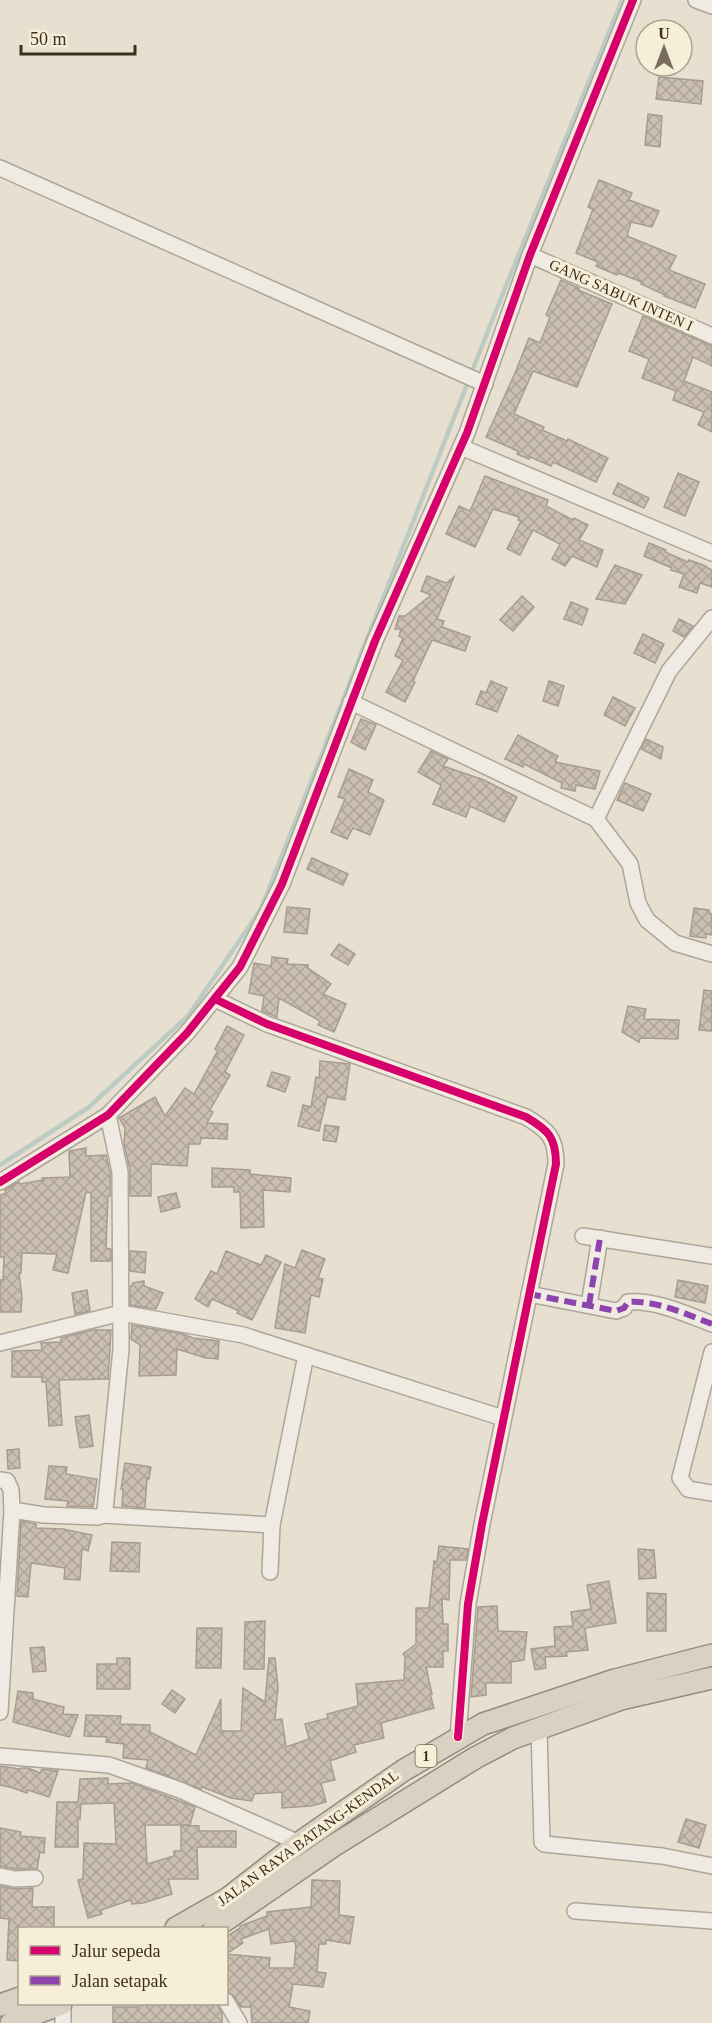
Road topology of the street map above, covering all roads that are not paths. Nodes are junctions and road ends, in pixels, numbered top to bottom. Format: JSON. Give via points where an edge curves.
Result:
{"nodes":[{"id":1,"x":633,"y":0,"type":"edge"},
{"id":2,"x":696,"y":0,"type":"edge"},
{"id":3,"x":712,"y":6,"type":"edge"},
{"id":4,"x":0,"y":168,"type":"edge"},
{"id":5,"x":530,"y":255,"type":"junction"},
{"id":6,"x":712,"y":336,"type":"edge"},
{"id":7,"x":478,"y":381,"type":"junction"},
{"id":8,"x":461,"y":447,"type":"junction"},
{"id":9,"x":712,"y":553,"type":"edge"},
{"id":10,"x":712,"y":618,"type":"edge"},
{"id":11,"x":351,"y":702,"type":"junction"},
{"id":12,"x":596,"y":819,"type":"junction"},
{"id":13,"x":712,"y":954,"type":"edge"},
{"id":14,"x":215,"y":999,"type":"junction"},
{"id":15,"x":108,"y":1114,"type":"junction"},
{"id":16,"x":0,"y":1182,"type":"edge"},
{"id":17,"x":583,"y":1236,"type":"dead end"},
{"id":18,"x":600,"y":1238,"type":"junction"},
{"id":19,"x":712,"y":1256,"type":"edge"},
{"id":20,"x":529,"y":1294,"type":"junction"},
{"id":21,"x":589,"y":1305,"type":"junction"},
{"id":22,"x":121,"y":1313,"type":"junction"},
{"id":23,"x":712,"y":1324,"type":"edge"},
{"id":24,"x":0,"y":1343,"type":"edge"},
{"id":25,"x":712,"y":1352,"type":"edge"},
{"id":26,"x":306,"y":1355,"type":"junction"},
{"id":27,"x":503,"y":1418,"type":"junction"},
{"id":28,"x":0,"y":1480,"type":"edge"},
{"id":29,"x":712,"y":1493,"type":"edge"},
{"id":30,"x":12,"y":1510,"type":"junction"},
{"id":31,"x":102,"y":1515,"type":"junction"},
{"id":32,"x":272,"y":1525,"type":"junction"},
{"id":33,"x":270,"y":1572,"type":"dead end"},
{"id":34,"x":712,"y":1655,"type":"edge"},
{"id":35,"x":1,"y":1663,"type":"edge"},
{"id":36,"x":712,"y":1678,"type":"edge"},
{"id":37,"x":0,"y":1712,"type":"edge"},
{"id":38,"x":539,"y":1728,"type":"junction"},
{"id":39,"x":458,"y":1737,"type":"junction"},
{"id":40,"x":0,"y":1756,"type":"edge"},
{"id":41,"x":299,"y":1842,"type":"junction"},
{"id":42,"x":712,"y":1866,"type":"edge"},
{"id":43,"x":0,"y":1876,"type":"edge"},
{"id":44,"x":35,"y":1878,"type":"dead end"},
{"id":45,"x":575,"y":1911,"type":"dead end"},
{"id":46,"x":712,"y":1922,"type":"edge"},
{"id":47,"x":179,"y":1927,"type":"edge"},
{"id":48,"x":217,"y":1927,"type":"edge"},
{"id":49,"x":18,"y":1999,"type":"edge"},
{"id":50,"x":228,"y":2004,"type":"edge"},
{"id":51,"x":0,"y":2005,"type":"edge"},
{"id":52,"x":59,"y":2005,"type":"edge"},
{"id":53,"x":62,"y":2005,"type":"edge"},
{"id":54,"x":11,"y":2023,"type":"edge"},
{"id":55,"x":63,"y":2023,"type":"edge"},
{"id":56,"x":239,"y":2023,"type":"edge"}],
"edges":[{"from":1,"to":5,"type":"street"},
{"from":2,"to":3,"type":"street"},
{"from":4,"to":7,"type":"street"},
{"from":5,"to":6,"type":"street","name":"GANG SABUK INTEN I"},
{"from":5,"to":7,"type":"street"},
{"from":7,"to":8,"type":"street"},
{"from":8,"to":9,"type":"street"},
{"from":8,"to":11,"type":"street"},
{"from":10,"to":12,"type":"street","via":[[669,671]]},
{"from":11,"to":12,"type":"street"},
{"from":11,"to":14,"type":"street","via":[[282,884],[240,968]]},
{"from":12,"to":13,"type":"street","via":[[630,864],[638,903],[647,920],[675,943]]},
{"from":14,"to":15,"type":"street"},
{"from":14,"to":20,"type":"street","via":[[267,1024],[539,1124],[553,1140],[556,1164]]},
{"from":15,"to":16,"type":"street"},
{"from":15,"to":22,"type":"street","via":[[120,1172]]},
{"from":17,"to":18,"type":"street"},
{"from":18,"to":19,"type":"street"},
{"from":18,"to":21,"type":"street"},
{"from":20,"to":21,"type":"street"},
{"from":20,"to":27,"type":"street"},
{"from":21,"to":23,"type":"street","via":[[616,1311],[628,1302],[639,1302]]},
{"from":22,"to":24,"type":"street"},
{"from":22,"to":26,"type":"street","via":[[243,1335]]},
{"from":22,"to":31,"type":"street","via":[[121,1349]]},
{"from":25,"to":29,"type":"street","via":[[680,1478],[687,1489]]},
{"from":26,"to":27,"type":"street"},
{"from":26,"to":32,"type":"street"},
{"from":27,"to":39,"type":"street","via":[[468,1604]]},
{"from":28,"to":30,"type":"street","via":[[7,1481],[11,1490]]},
{"from":30,"to":31,"type":"street","via":[[44,1515]]},
{"from":30,"to":35,"type":"street"},
{"from":31,"to":32,"type":"street"},
{"from":32,"to":33,"type":"street"},
{"from":34,"to":39,"type":"highway","name":"JALAN RAYA BATANG-KENDAL","number":"1","via":[[615,1680],[505,1716]]},
{"from":35,"to":37,"type":"street"},
{"from":36,"to":38,"type":"highway","name":"JALAN RAYA BATANG-KENDAL","number":"1","via":[[621,1699]]},
{"from":38,"to":42,"type":"street","via":[[544,1844],[662,1856]]},
{"from":38,"to":48,"type":"highway","name":"JALAN RAYA BATANG-KENDAL","number":"1","via":[[464,1764],[333,1846]]},
{"from":39,"to":41,"type":"highway","name":"JALAN RAYA BATANG-KENDAL","number":"1"},
{"from":40,"to":41,"type":"street","via":[[108,1765],[180,1790]]},
{"from":41,"to":47,"type":"highway","name":"JALAN RAYA BATANG-KENDAL","number":"1","via":[[227,1899]]},
{"from":43,"to":44,"type":"street","via":[[15,1880]]},
{"from":45,"to":46,"type":"street"},
{"from":49,"to":51,"type":"highway"},
{"from":50,"to":56,"type":"street"},
{"from":52,"to":54,"type":"highway"},
{"from":53,"to":55,"type":"street"}]}
